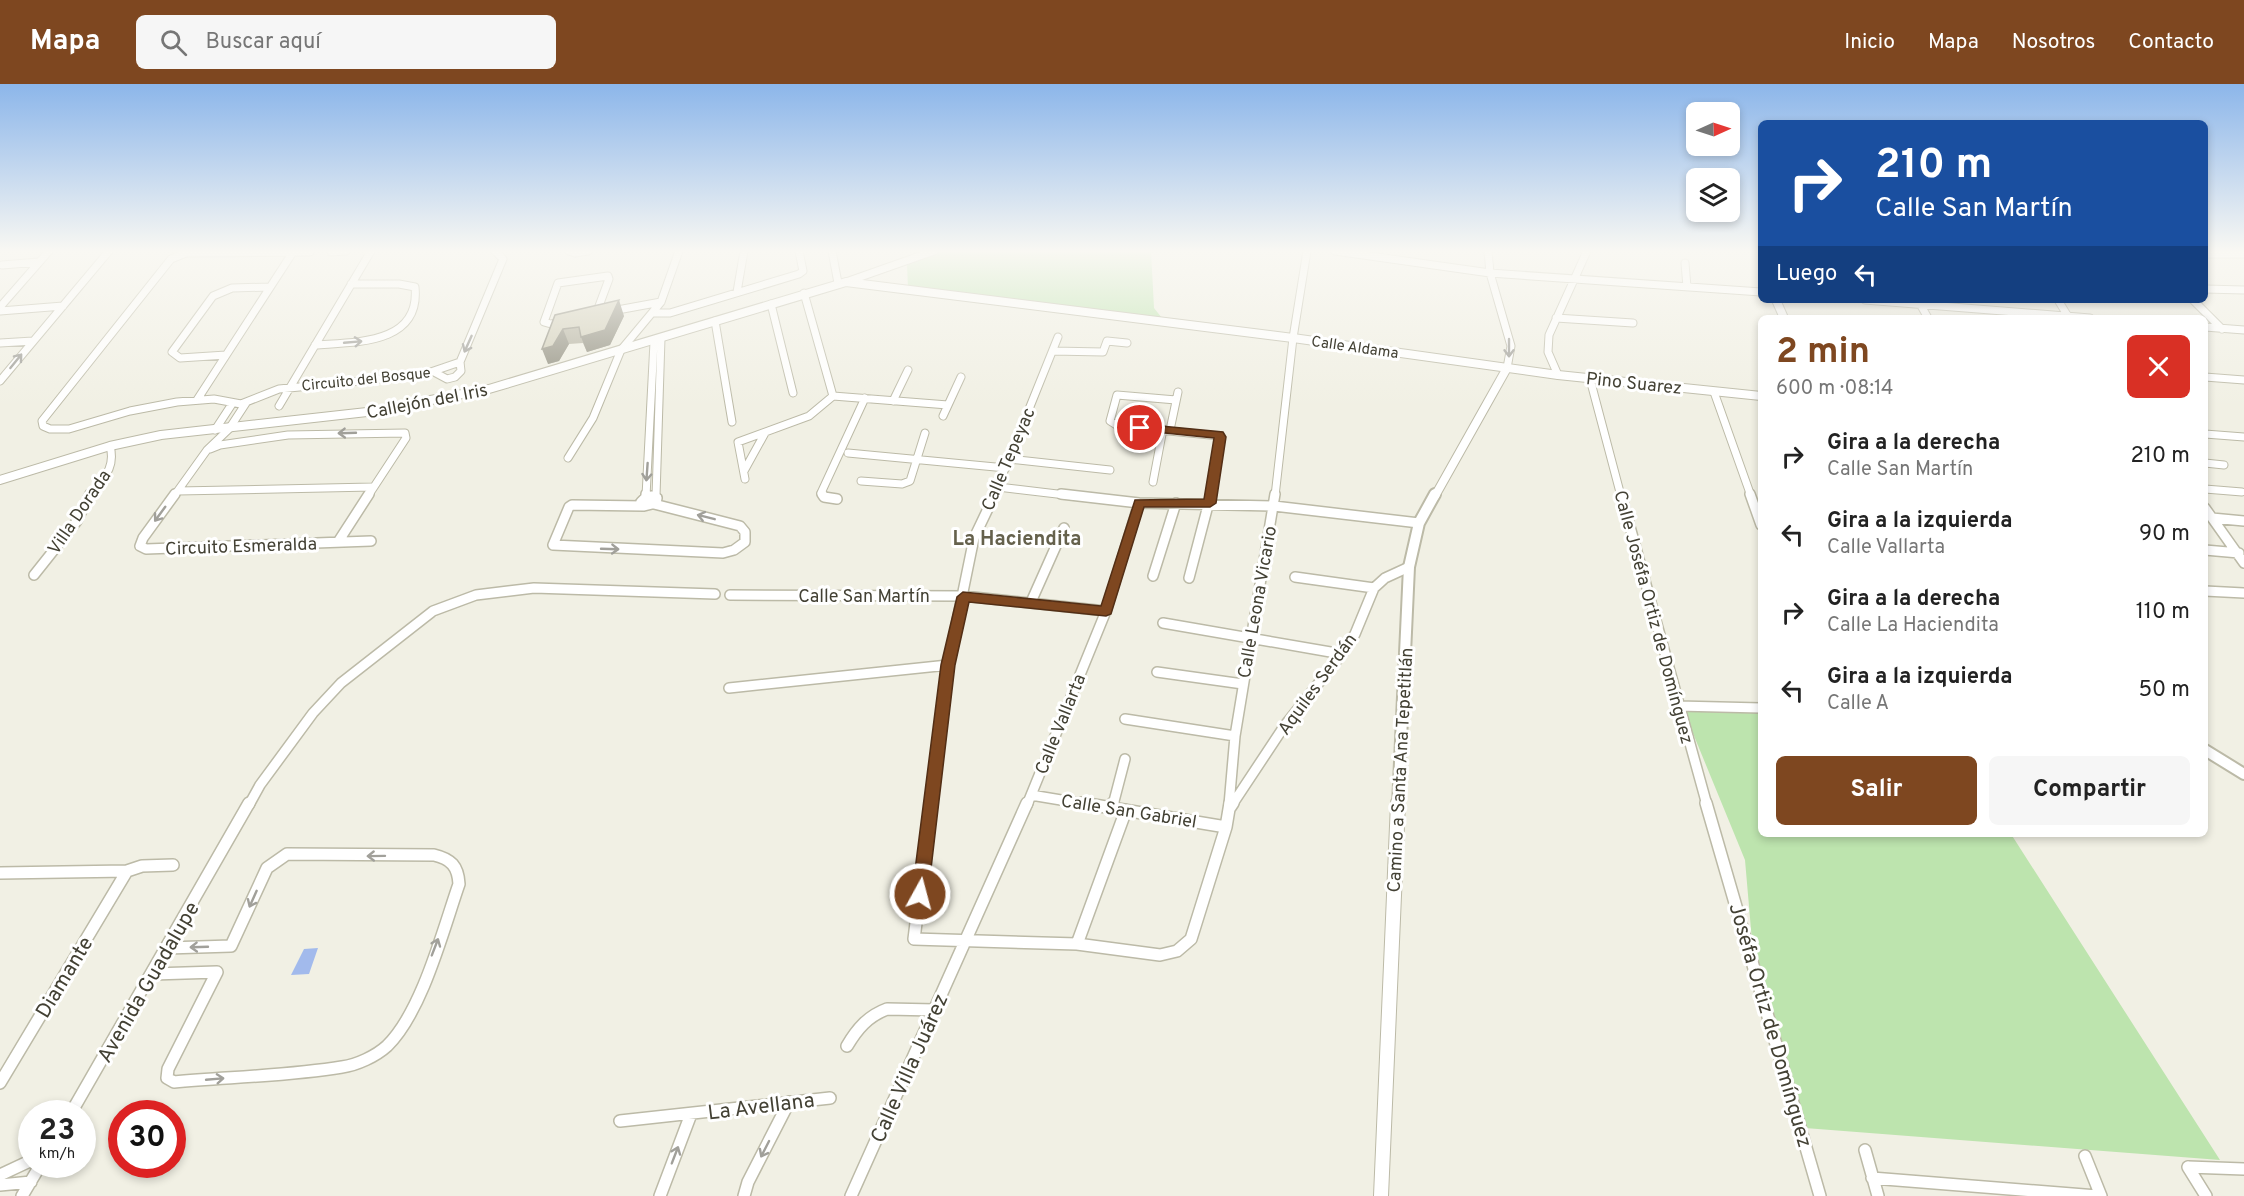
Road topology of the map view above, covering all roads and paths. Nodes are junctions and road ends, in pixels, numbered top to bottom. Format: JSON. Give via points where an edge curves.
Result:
{"nodes":[{"id":1,"x":66,"y":303,"type":"edge"},
{"id":2,"x":136,"y":303,"type":"edge"},
{"id":3,"x":208,"y":303,"type":"edge"},
{"id":4,"x":260,"y":303,"type":"edge"},
{"id":5,"x":340,"y":303,"type":"edge"},
{"id":6,"x":413,"y":303,"type":"edge"},
{"id":7,"x":485,"y":303,"type":"edge"},
{"id":8,"x":550,"y":303,"type":"edge"},
{"id":9,"x":600,"y":303,"type":"edge"},
{"id":10,"x":647,"y":303,"type":"edge"},
{"id":11,"x":661,"y":303,"type":"edge"},
{"id":12,"x":700,"y":303,"type":"edge"},
{"id":13,"x":774,"y":303,"type":"edge"},
{"id":14,"x":807,"y":303,"type":"edge"},
{"id":15,"x":1005,"y":303,"type":"edge"},
{"id":16,"x":1299,"y":303,"type":"edge"},
{"id":17,"x":1499,"y":303,"type":"edge"},
{"id":18,"x":1563,"y":303,"type":"edge"},
{"id":19,"x":1929,"y":303,"type":"edge"},
{"id":20,"x":2196,"y":303,"type":"edge"},
{"id":21,"x":771,"y":304,"type":"junction"},
{"id":22,"x":63,"y":306,"type":"junction"},
{"id":23,"x":0,"y":309,"type":"edge"},
{"id":24,"x":656,"y":311,"type":"junction"},
{"id":25,"x":597,"y":312,"type":"junction"},
{"id":26,"x":2049,"y":315,"type":"edge"},
{"id":27,"x":585,"y":317,"type":"edge"},
{"id":28,"x":1556,"y":318,"type":"junction"},
{"id":29,"x":574,"y":319,"type":"edge"},
{"id":30,"x":715,"y":321,"type":"junction"},
{"id":31,"x":1633,"y":323,"type":"dead end"},
{"id":32,"x":2208,"y":327,"type":"edge"},
{"id":33,"x":2223,"y":329,"type":"junction"},
{"id":34,"x":2244,"y":330,"type":"edge"},
{"id":35,"x":1058,"y":337,"type":"dead end"},
{"id":36,"x":1293,"y":338,"type":"junction"},
{"id":37,"x":658,"y":339,"type":"junction"},
{"id":38,"x":33,"y":341,"type":"junction"},
{"id":39,"x":0,"y":343,"type":"edge"},
{"id":40,"x":1127,"y":343,"type":"dead end"},
{"id":41,"x":315,"y":345,"type":"junction"},
{"id":42,"x":621,"y":350,"type":"junction"},
{"id":43,"x":1053,"y":351,"type":"junction"},
{"id":44,"x":226,"y":355,"type":"junction"},
{"id":45,"x":657,"y":355,"type":"junction"},
{"id":46,"x":460,"y":362,"type":"junction"},
{"id":47,"x":1507,"y":368,"type":"junction"},
{"id":48,"x":908,"y":370,"type":"dead end"},
{"id":49,"x":434,"y":372,"type":"junction"},
{"id":50,"x":1558,"y":375,"type":"junction"},
{"id":51,"x":961,"y":377,"type":"dead end"},
{"id":52,"x":2208,"y":377,"type":"edge"},
{"id":53,"x":1590,"y":379,"type":"junction"},
{"id":54,"x":2244,"y":380,"type":"edge"},
{"id":55,"x":0,"y":381,"type":"edge"},
{"id":56,"x":290,"y":388,"type":"junction"},
{"id":57,"x":1714,"y":392,"type":"junction"},
{"id":58,"x":793,"y":393,"type":"dead end"},
{"id":59,"x":833,"y":396,"type":"junction"},
{"id":60,"x":1758,"y":396,"type":"edge"},
{"id":61,"x":865,"y":398,"type":"junction"},
{"id":62,"x":197,"y":400,"type":"junction"},
{"id":63,"x":893,"y":401,"type":"junction"},
{"id":64,"x":246,"y":403,"type":"junction"},
{"id":65,"x":232,"y":404,"type":"junction"},
{"id":66,"x":948,"y":405,"type":"junction"},
{"id":67,"x":279,"y":406,"type":"dead end"},
{"id":68,"x":944,"y":416,"type":"dead end"},
{"id":69,"x":732,"y":422,"type":"dead end"},
{"id":70,"x":229,"y":429,"type":"junction"},
{"id":71,"x":215,"y":430,"type":"junction"},
{"id":72,"x":1167,"y":430,"type":"junction"},
{"id":73,"x":765,"y":433,"type":"junction"},
{"id":74,"x":926,"y":433,"type":"dead end"},
{"id":75,"x":2208,"y":434,"type":"edge"},
{"id":76,"x":2244,"y":437,"type":"edge"},
{"id":77,"x":240,"y":442,"type":"junction"},
{"id":78,"x":658,"y":444,"type":"junction"},
{"id":79,"x":110,"y":446,"type":"junction"},
{"id":80,"x":649,"y":446,"type":"junction"},
{"id":81,"x":207,"y":450,"type":"junction"},
{"id":82,"x":848,"y":453,"type":"dead end"},
{"id":83,"x":568,"y":458,"type":"dead end"},
{"id":84,"x":917,"y":459,"type":"junction"},
{"id":85,"x":2208,"y":463,"type":"edge"},
{"id":86,"x":1007,"y":464,"type":"junction"},
{"id":87,"x":2224,"y":465,"type":"dead end"},
{"id":88,"x":1110,"y":470,"type":"dead end"},
{"id":89,"x":0,"y":480,"type":"edge"},
{"id":90,"x":861,"y":481,"type":"dead end"},
{"id":91,"x":1153,"y":482,"type":"dead end"},
{"id":92,"x":998,"y":487,"type":"junction"},
{"id":93,"x":372,"y":488,"type":"junction"},
{"id":94,"x":2208,"y":489,"type":"edge"},
{"id":95,"x":177,"y":491,"type":"junction"},
{"id":96,"x":2242,"y":492,"type":"dead end"},
{"id":97,"x":837,"y":499,"type":"dead end"},
{"id":98,"x":655,"y":500,"type":"junction"},
{"id":99,"x":645,"y":501,"type":"junction"},
{"id":100,"x":1139,"y":503,"type":"junction"},
{"id":101,"x":1176,"y":503,"type":"junction"},
{"id":102,"x":1210,"y":503,"type":"junction"},
{"id":103,"x":1274,"y":506,"type":"junction"},
{"id":104,"x":2208,"y":512,"type":"edge"},
{"id":105,"x":1758,"y":517,"type":"edge"},
{"id":106,"x":2212,"y":518,"type":"junction"},
{"id":107,"x":2244,"y":520,"type":"edge"},
{"id":108,"x":1419,"y":523,"type":"junction"},
{"id":109,"x":1064,"y":528,"type":"dead end"},
{"id":110,"x":371,"y":541,"type":"dead end"},
{"id":111,"x":338,"y":542,"type":"junction"},
{"id":112,"x":2208,"y":550,"type":"edge"},
{"id":113,"x":2241,"y":554,"type":"edge"},
{"id":114,"x":2244,"y":563,"type":"edge"},
{"id":115,"x":1409,"y":567,"type":"junction"},
{"id":116,"x":34,"y":575,"type":"dead end"},
{"id":117,"x":1153,"y":576,"type":"dead end"},
{"id":118,"x":1295,"y":577,"type":"dead end"},
{"id":119,"x":1189,"y":578,"type":"dead end"},
{"id":120,"x":1374,"y":588,"type":"junction"},
{"id":121,"x":2208,"y":591,"type":"edge"},
{"id":122,"x":2244,"y":593,"type":"edge"},
{"id":123,"x":715,"y":594,"type":"dead end"},
{"id":124,"x":730,"y":595,"type":"dead end"},
{"id":125,"x":963,"y":597,"type":"junction"},
{"id":126,"x":1031,"y":602,"type":"junction"},
{"id":127,"x":1106,"y":611,"type":"junction"},
{"id":128,"x":1163,"y":623,"type":"dead end"},
{"id":129,"x":1250,"y":637,"type":"junction"},
{"id":130,"x":1342,"y":654,"type":"junction"},
{"id":131,"x":948,"y":665,"type":"junction"},
{"id":132,"x":1157,"y":672,"type":"dead end"},
{"id":133,"x":1243,"y":684,"type":"junction"},
{"id":134,"x":729,"y":688,"type":"dead end"},
{"id":135,"x":1678,"y":706,"type":"junction"},
{"id":136,"x":1758,"y":708,"type":"edge"},
{"id":137,"x":1125,"y":719,"type":"dead end"},
{"id":138,"x":1235,"y":736,"type":"junction"},
{"id":139,"x":2208,"y":752,"type":"edge"},
{"id":140,"x":1125,"y":759,"type":"dead end"},
{"id":141,"x":2244,"y":774,"type":"edge"},
{"id":142,"x":1031,"y":795,"type":"junction"},
{"id":143,"x":1112,"y":807,"type":"junction"},
{"id":144,"x":1126,"y":810,"type":"junction"},
{"id":145,"x":1228,"y":810,"type":"junction"},
{"id":146,"x":1226,"y":827,"type":"junction"},
{"id":147,"x":1720,"y":854,"type":"joint"},
{"id":148,"x":173,"y":865,"type":"dead end"},
{"id":149,"x":127,"y":871,"type":"junction"},
{"id":150,"x":0,"y":873,"type":"edge"},
{"id":151,"x":968,"y":940,"type":"junction"},
{"id":152,"x":1077,"y":944,"type":"junction"},
{"id":153,"x":167,"y":948,"type":"junction"},
{"id":154,"x":153,"y":974,"type":"junction"},
{"id":155,"x":935,"y":1010,"type":"junction"},
{"id":156,"x":846,"y":1046,"type":"dead end"},
{"id":157,"x":0,"y":1083,"type":"edge"},
{"id":158,"x":830,"y":1098,"type":"dead end"},
{"id":159,"x":79,"y":1100,"type":"edge"},
{"id":160,"x":789,"y":1102,"type":"junction"},
{"id":161,"x":691,"y":1114,"type":"junction"},
{"id":162,"x":620,"y":1121,"type":"dead end"},
{"id":163,"x":1865,"y":1149,"type":"dead end"},
{"id":164,"x":2085,"y":1156,"type":"dead end"},
{"id":165,"x":18,"y":1167,"type":"edge"},
{"id":166,"x":2244,"y":1169,"type":"edge"},
{"id":167,"x":0,"y":1175,"type":"edge"},
{"id":168,"x":33,"y":1178,"type":"edge"},
{"id":169,"x":1872,"y":1178,"type":"junction"},
{"id":170,"x":31,"y":1182,"type":"junction"},
{"id":171,"x":0,"y":1185,"type":"edge"},
{"id":172,"x":22,"y":1196,"type":"edge"},
{"id":173,"x":660,"y":1196,"type":"edge"},
{"id":174,"x":744,"y":1196,"type":"edge"},
{"id":175,"x":851,"y":1196,"type":"edge"},
{"id":176,"x":1381,"y":1196,"type":"edge"},
{"id":177,"x":1820,"y":1196,"type":"edge"},
{"id":178,"x":1878,"y":1196,"type":"edge"},
{"id":179,"x":2099,"y":1196,"type":"edge"},
{"id":180,"x":2206,"y":1196,"type":"edge"}],
"edges":[{"from":1,"to":22,"type":"street"},
{"from":2,"to":62,"type":"street","via":[[42,421],[43,426],[48,430],[65,430],[145,406]]},
{"from":3,"to":44,"type":"street","via":[[172,352],[180,358]]},
{"from":4,"to":44,"type":"street"},
{"from":5,"to":41,"type":"street","name":"Circuito del Bosque"},
{"from":41,"to":6,"type":"street","one_way":true,"via":[[390,336],[401,329]]},
{"from":7,"to":46,"type":"street","one_way":true},
{"from":8,"to":29,"type":"street","via":[[544,322]]},
{"from":9,"to":25,"type":"street"},
{"from":10,"to":25,"type":"street"},
{"from":11,"to":24,"type":"street"},
{"from":12,"to":24,"type":"street","via":[[669,313]]},
{"from":13,"to":21,"type":"street","name":"Callejón del Iris"},
{"from":14,"to":59,"type":"street"},
{"from":15,"to":36,"type":"street","name":"Calle Aldama"},
{"from":16,"to":36,"type":"street","name":"Calle Leona Vicario"},
{"from":17,"to":47,"type":"street","one_way":true,"via":[[1511,346]]},
{"from":18,"to":28,"type":"street"},
{"from":19,"to":26,"type":"street"},
{"from":20,"to":33,"type":"street"},
{"from":21,"to":30,"type":"street","name":"Callejón del Iris"},
{"from":21,"to":58,"type":"street"},
{"from":22,"to":23,"type":"street"},
{"from":22,"to":38,"type":"street"},
{"from":24,"to":42,"type":"street"},
{"from":25,"to":27,"type":"street"},
{"from":28,"to":31,"type":"street"},
{"from":28,"to":50,"type":"street","via":[[1549,334],[1548,352]]},
{"from":30,"to":37,"type":"street","name":"Callejón del Iris"},
{"from":30,"to":69,"type":"street"},
{"from":32,"to":33,"type":"street"},
{"from":33,"to":34,"type":"street"},
{"from":35,"to":43,"type":"street","name":"Calle Tepeyac"},
{"from":36,"to":47,"type":"street","name":"Calle Aldama"},
{"from":36,"to":103,"type":"street","name":"Calle Leona Vicario"},
{"from":37,"to":42,"type":"street","name":"Callejón del Iris"},
{"from":37,"to":45,"type":"street"},
{"from":38,"to":39,"type":"street"},
{"from":55,"to":38,"type":"street","one_way":true},
{"from":40,"to":43,"type":"street","via":[[1107,341],[1103,352]]},
{"from":41,"to":56,"type":"street","name":"Circuito del Bosque"},
{"from":42,"to":70,"type":"street","name":"Callejón del Iris","via":[[438,401]]},
{"from":42,"to":83,"type":"street","via":[[593,418]]},
{"from":43,"to":86,"type":"street","name":"Calle Tepeyac"},
{"from":44,"to":62,"type":"street"},
{"from":45,"to":78,"type":"street"},
{"from":45,"to":80,"type":"street"},
{"from":46,"to":49,"type":"street","name":"Circuito del Bosque"},
{"from":46,"to":49,"type":"street","via":[[461,371],[455,377],[447,379]]},
{"from":47,"to":50,"type":"street","name":"Pino Suarez"},
{"from":47,"to":108,"type":"street","name":"Camino a Santa Ana Tepetitlán"},
{"from":48,"to":63,"type":"street"},
{"from":49,"to":56,"type":"street","name":"Circuito del Bosque"},
{"from":50,"to":53,"type":"street","name":"Pino Suarez"},
{"from":51,"to":66,"type":"street"},
{"from":52,"to":54,"type":"street"},
{"from":53,"to":57,"type":"street","name":"Pino Suarez"},
{"from":53,"to":135,"type":"street","name":"Calle Joséfa Ortiz de Domínguez"},
{"from":56,"to":64,"type":"street","via":[[266,391]]},
{"from":56,"to":67,"type":"street","name":"Circuito del Bosque"},
{"from":57,"to":60,"type":"street","name":"Pino Suarez"},
{"from":57,"to":105,"type":"street"},
{"from":59,"to":61,"type":"street"},
{"from":59,"to":73,"type":"street","via":[[809,416]]},
{"from":61,"to":63,"type":"street"},
{"from":61,"to":97,"type":"street","via":[[821,493]]},
{"from":62,"to":65,"type":"street","via":[[220,399]]},
{"from":63,"to":66,"type":"street"},
{"from":64,"to":65,"type":"street"},
{"from":64,"to":70,"type":"street","name":"Circuito Esmeralda"},
{"from":65,"to":71,"type":"street"},
{"from":66,"to":68,"type":"street"},
{"from":70,"to":71,"type":"street","name":"Callejón del Iris"},
{"from":70,"to":77,"type":"street","via":[[228,437]]},
{"from":70,"to":81,"type":"street","name":"Circuito Esmeralda"},
{"from":71,"to":79,"type":"street","name":"Callejón del Iris","via":[[161,435]]},
{"from":72,"to":72,"type":"street","via":[[1177,396],[1117,395],[1111,423]]},
{"from":72,"to":91,"type":"street"},
{"from":72,"to":102,"type":"street","via":[[1220,437]]},
{"from":73,"to":73,"type":"street","via":[[744,475],[738,442]]},
{"from":74,"to":84,"type":"street"},
{"from":75,"to":76,"type":"street"},
{"from":77,"to":81,"type":"street","name":"Circuito Esmeralda"},
{"from":93,"to":77,"type":"street","name":"Circuito Esmeralda","one_way":true,"via":[[406,438],[405,433],[288,435]]},
{"from":78,"to":80,"type":"street"},
{"from":78,"to":98,"type":"street"},
{"from":79,"to":89,"type":"street","name":"Callejón del Iris"},
{"from":79,"to":116,"type":"street","name":"Villa Dorada","via":[[113,461],[109,468],[85,499],[77,521]]},
{"from":80,"to":99,"type":"street","one_way":true},
{"from":81,"to":95,"type":"street","name":"Circuito Esmeralda"},
{"from":82,"to":84,"type":"street"},
{"from":84,"to":86,"type":"street"},
{"from":84,"to":90,"type":"street","via":[[908,482]]},
{"from":85,"to":87,"type":"street"},
{"from":86,"to":88,"type":"street"},
{"from":86,"to":92,"type":"street","name":"Calle Tepeyac"},
{"from":92,"to":100,"type":"street"},
{"from":92,"to":125,"type":"street","name":"Calle Tepeyac","via":[[974,538]]},
{"from":93,"to":95,"type":"street"},
{"from":93,"to":111,"type":"street","name":"Circuito Esmeralda"},
{"from":94,"to":96,"type":"street"},
{"from":95,"to":111,"type":"street","name":"Circuito Esmeralda","one_way":true,"via":[[142,538],[142,548]]},
{"from":98,"to":99,"type":"street"},
{"from":99,"to":98,"type":"street","one_way":true,"via":[[572,505],[553,545],[723,553],[745,542],[740,526]]},
{"from":100,"to":101,"type":"street"},
{"from":100,"to":127,"type":"street","name":"Calle Vallarta"},
{"from":101,"to":102,"type":"street"},
{"from":101,"to":117,"type":"street"},
{"from":102,"to":103,"type":"street"},
{"from":102,"to":119,"type":"street"},
{"from":103,"to":108,"type":"street"},
{"from":103,"to":129,"type":"street","name":"Calle Leona Vicario"},
{"from":104,"to":106,"type":"street"},
{"from":106,"to":107,"type":"street"},
{"from":106,"to":113,"type":"street"},
{"from":108,"to":115,"type":"street","name":"Camino a Santa Ana Tepetitlán"},
{"from":109,"to":126,"type":"street"},
{"from":110,"to":111,"type":"street","name":"Circuito Esmeralda"},
{"from":112,"to":113,"type":"street"},
{"from":113,"to":114,"type":"street"},
{"from":115,"to":120,"type":"street"},
{"from":115,"to":176,"type":"street","name":"Camino a Santa Ana Tepetitlán"},
{"from":118,"to":120,"type":"street"},
{"from":120,"to":130,"type":"street","name":"Aquiles Serdán"},
{"from":121,"to":122,"type":"street"},
{"from":123,"to":153,"type":"street","name":"Avenida Guadalupe","via":[[534,588],[476,595],[446,605],[421,620],[341,683],[313,713],[244,812]]},
{"from":124,"to":125,"type":"street","name":"Calle San Martín"},
{"from":125,"to":126,"type":"street","name":"Calle San Martín"},
{"from":125,"to":131,"type":"street","name":"Calle Tepeyac"},
{"from":126,"to":127,"type":"street","name":"Calle San Martín"},
{"from":127,"to":142,"type":"street","name":"Calle Vallarta"},
{"from":128,"to":129,"type":"street"},
{"from":129,"to":130,"type":"street"},
{"from":129,"to":133,"type":"street","name":"Calle Leona Vicario"},
{"from":130,"to":145,"type":"street","name":"Aquiles Serdán","via":[[1285,725]]},
{"from":131,"to":134,"type":"street"},
{"from":131,"to":151,"type":"street","name":"Calle Tepeyac","via":[[914,939]]},
{"from":132,"to":133,"type":"street"},
{"from":133,"to":138,"type":"street","name":"Calle Leona Vicario"},
{"from":135,"to":136,"type":"street"},
{"from":135,"to":147,"type":"street","name":"Calle Joséfa Ortiz de Domínguez"},
{"from":137,"to":138,"type":"street"},
{"from":138,"to":145,"type":"street","name":"Calle Leona Vicario"},
{"from":139,"to":141,"type":"street"},
{"from":140,"to":143,"type":"street"},
{"from":142,"to":143,"type":"street","name":"Calle San Gabriel"},
{"from":142,"to":151,"type":"street","name":"Calle Vallarta"},
{"from":143,"to":144,"type":"street","name":"Calle San Gabriel"},
{"from":144,"to":146,"type":"street","name":"Calle San Gabriel"},
{"from":144,"to":152,"type":"street"},
{"from":145,"to":146,"type":"street","name":"Calle Leona Vicario"},
{"from":146,"to":152,"type":"street","name":"Calle Leona Vicario","via":[[1191,939],[1184,947],[1160,955]]},
{"from":147,"to":177,"type":"street","name":"Joséfa Ortiz de Domínguez"},
{"from":148,"to":149,"type":"street","via":[[142,866]]},
{"from":149,"to":150,"type":"street"},
{"from":149,"to":157,"type":"street","name":"Diamante"},
{"from":151,"to":152,"type":"street"},
{"from":151,"to":155,"type":"street","name":"Calle Villa Juárez"},
{"from":153,"to":154,"type":"street","name":"Avenida Guadalupe"},
{"from":154,"to":153,"type":"street","one_way":true,"via":[[217,972],[168,1069],[170,1081],[344,1067],[387,1047],[406,1021],[459,884],[459,873],[446,857],[434,855],[280,856],[267,868],[231,946]]},
{"from":154,"to":159,"type":"street","name":"Avenida Guadalupe"},
{"from":155,"to":156,"type":"street","via":[[880,1011],[862,1023]]},
{"from":155,"to":175,"type":"street","name":"Calle Villa Juárez"},
{"from":158,"to":160,"type":"street","name":"La Avellana"},
{"from":160,"to":161,"type":"street","name":"La Avellana"},
{"from":160,"to":174,"type":"street","one_way":true},
{"from":161,"to":162,"type":"street","name":"La Avellana"},
{"from":173,"to":161,"type":"street","name":"La Avellana","one_way":true},
{"from":163,"to":169,"type":"street"},
{"from":164,"to":179,"type":"street"},
{"from":165,"to":167,"type":"street"},
{"from":166,"to":180,"type":"street","via":[[2188,1167]]},
{"from":168,"to":170,"type":"street"},
{"from":169,"to":178,"type":"street"},
{"from":169,"to":179,"type":"street"},
{"from":170,"to":171,"type":"street"},
{"from":170,"to":172,"type":"street"}]}
